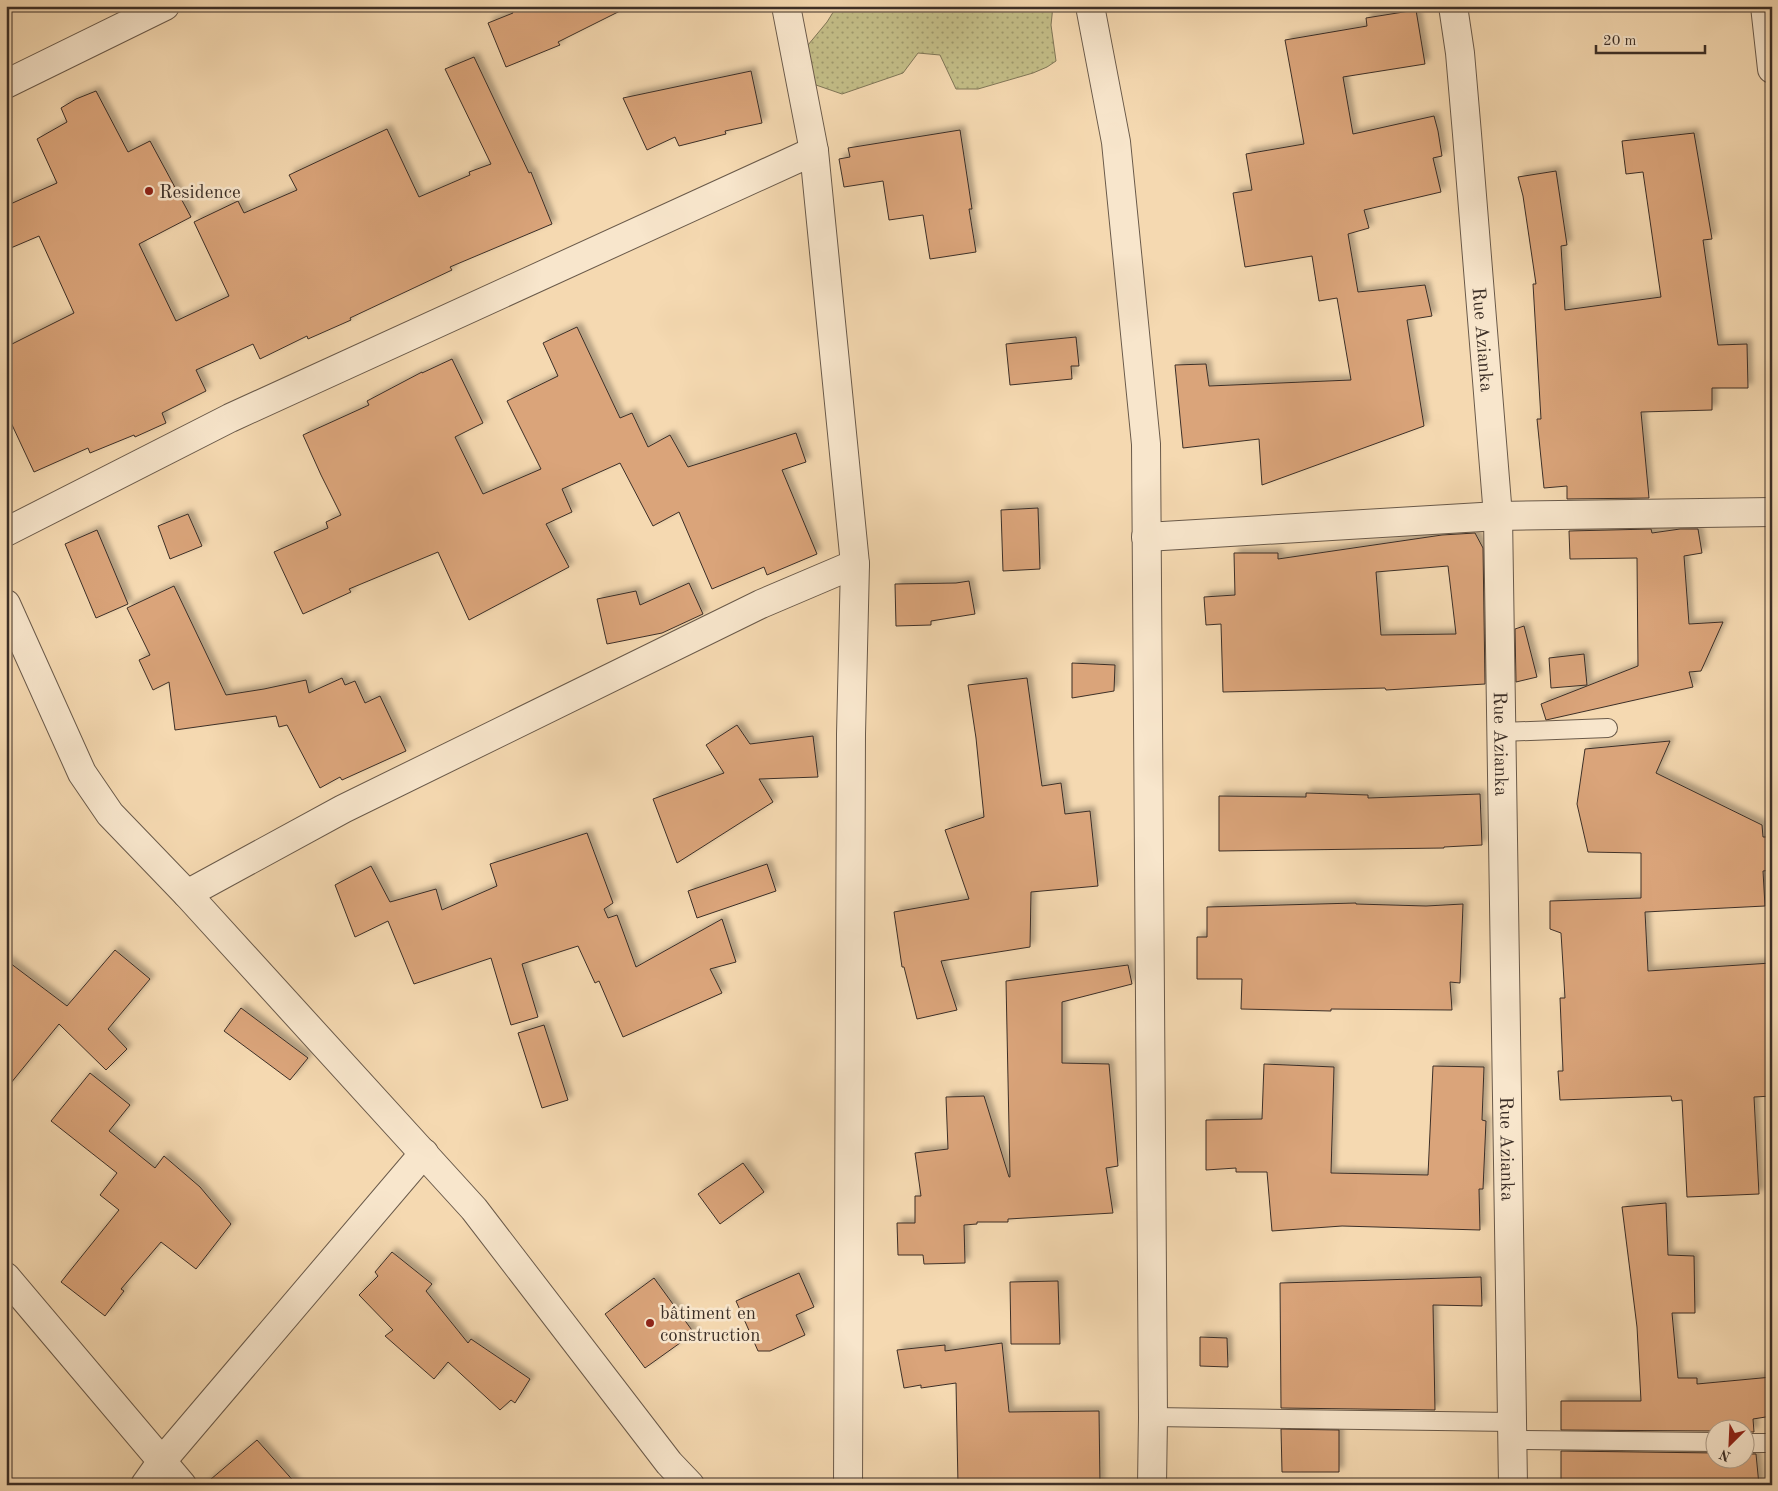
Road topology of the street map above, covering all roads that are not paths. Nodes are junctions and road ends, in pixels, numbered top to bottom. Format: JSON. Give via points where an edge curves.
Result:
{"nodes":[{"id":1,"x":164,"y":6,"type":"edge"},
{"id":2,"x":786,"y":6,"type":"edge"},
{"id":3,"x":1090,"y":6,"type":"edge"},
{"id":4,"x":1453,"y":6,"type":"edge"},
{"id":5,"x":1765,"y":6,"type":"edge"},
{"id":6,"x":1772,"y":69,"type":"edge"},
{"id":7,"x":6,"y":84,"type":"edge"},
{"id":8,"x":814,"y":151,"type":"junction"},
{"id":9,"x":1772,"y":512,"type":"edge"},
{"id":10,"x":1498,"y":516,"type":"junction"},
{"id":11,"x":6,"y":532,"type":"edge"},
{"id":12,"x":1146,"y":537,"type":"junction"},
{"id":13,"x":856,"y":564,"type":"junction"},
{"id":14,"x":6,"y":604,"type":"edge"},
{"id":15,"x":1608,"y":728,"type":"dead end"},
{"id":16,"x":1502,"y":732,"type":"junction"},
{"id":17,"x":187,"y":894,"type":"junction"},
{"id":18,"x":424,"y":1153,"type":"junction"},
{"id":19,"x":6,"y":1277,"type":"edge"},
{"id":20,"x":1152,"y":1417,"type":"junction"},
{"id":21,"x":1512,"y":1431,"type":"junction"},
{"id":22,"x":1706,"y":1441,"type":"edge"},
{"id":23,"x":1756,"y":1442,"type":"edge"},
{"id":24,"x":1772,"y":1443,"type":"edge"},
{"id":25,"x":162,"y":1461,"type":"junction"},
{"id":26,"x":145,"y":1485,"type":"edge"},
{"id":27,"x":182,"y":1485,"type":"edge"},
{"id":28,"x":690,"y":1485,"type":"edge"},
{"id":29,"x":848,"y":1485,"type":"edge"},
{"id":30,"x":1152,"y":1485,"type":"edge"},
{"id":31,"x":1513,"y":1485,"type":"edge"}],
"edges":[{"from":1,"to":7,"type":"street"},
{"from":2,"to":8,"type":"street"},
{"from":3,"to":12,"type":"street","via":[[1116,142],[1146,444]]},
{"from":4,"to":10,"type":"street","name":"Rue Azianka","via":[[1460,53]]},
{"from":5,"to":6,"type":"street"},
{"from":8,"to":11,"type":"street","via":[[230,418]]},
{"from":8,"to":13,"type":"street"},
{"from":9,"to":10,"type":"street"},
{"from":10,"to":12,"type":"street"},
{"from":10,"to":16,"type":"street","name":"Rue Azianka"},
{"from":12,"to":20,"type":"street"},
{"from":13,"to":17,"type":"street","via":[[762,604],[343,809]]},
{"from":13,"to":29,"type":"street","via":[[851,734]]},
{"from":14,"to":17,"type":"street","via":[[82,772],[110,814]]},
{"from":15,"to":16,"type":"lane"},
{"from":16,"to":21,"type":"street","name":"Rue Azianka"},
{"from":17,"to":18,"type":"street"},
{"from":18,"to":25,"type":"street"},
{"from":18,"to":28,"type":"street","via":[[488,1225],[669,1463]]},
{"from":19,"to":25,"type":"street"},
{"from":20,"to":21,"type":"lane"},
{"from":20,"to":30,"type":"street"},
{"from":21,"to":22,"type":"lane"},
{"from":21,"to":31,"type":"street","name":"Rue Azianka"},
{"from":23,"to":24,"type":"lane"},
{"from":25,"to":26,"type":"street"},
{"from":25,"to":27,"type":"street"}]}
